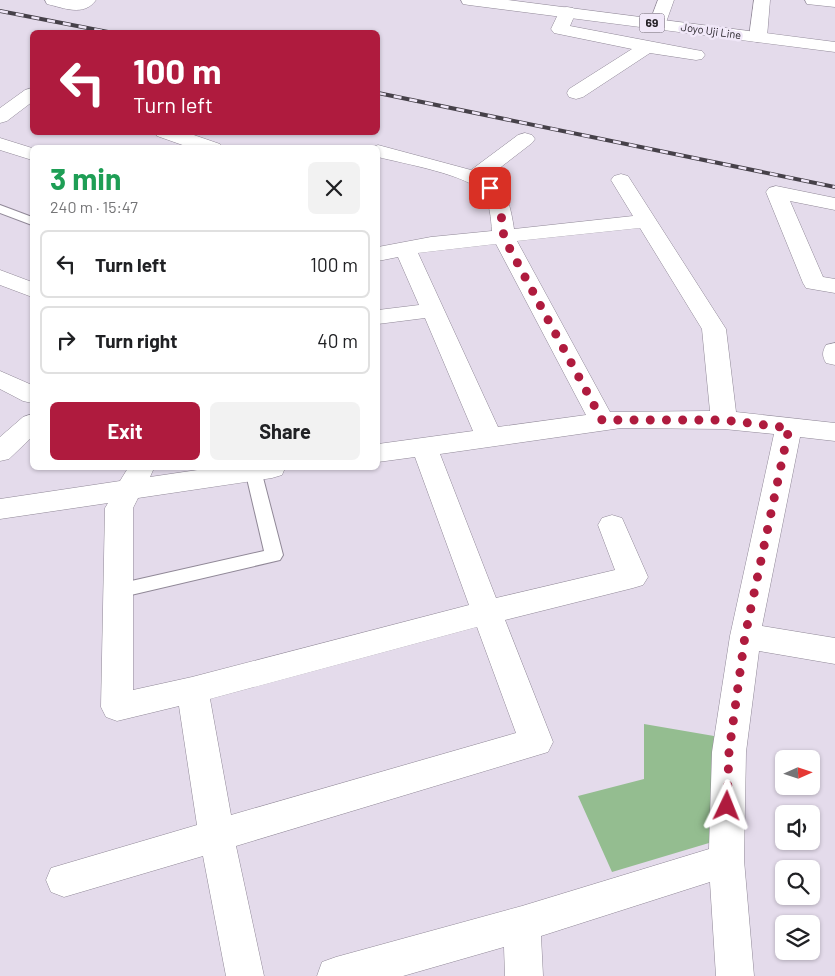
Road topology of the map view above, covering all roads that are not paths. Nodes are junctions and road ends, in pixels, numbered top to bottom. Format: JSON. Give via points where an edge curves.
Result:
{"nodes":[{"id":1,"x":53,"y":0,"type":"edge"},
{"id":2,"x":88,"y":0,"type":"edge"},
{"id":3,"x":469,"y":0,"type":"edge"},
{"id":4,"x":666,"y":0,"type":"edge"},
{"id":5,"x":762,"y":0,"type":"edge"},
{"id":6,"x":813,"y":0,"type":"edge"},
{"id":7,"x":835,"y":2,"type":"edge"},
{"id":8,"x":567,"y":12,"type":"junction"},
{"id":9,"x":658,"y":24,"type":"junction"},
{"id":10,"x":758,"y":37,"type":"junction"},
{"id":11,"x":647,"y":47,"type":"junction"},
{"id":12,"x":835,"y":47,"type":"edge"},
{"id":13,"x":696,"y":55,"type":"dead end"},
{"id":14,"x":30,"y":78,"type":"edge"},
{"id":15,"x":30,"y":92,"type":"edge"},
{"id":16,"x":576,"y":93,"type":"dead end"},
{"id":17,"x":30,"y":94,"type":"edge"},
{"id":18,"x":0,"y":117,"type":"edge"},
{"id":19,"x":173,"y":135,"type":"edge"},
{"id":20,"x":379,"y":135,"type":"edge"},
{"id":21,"x":525,"y":139,"type":"dead end"},
{"id":22,"x":0,"y":144,"type":"edge"},
{"id":23,"x":204,"y":145,"type":"edge"},
{"id":24,"x":369,"y":145,"type":"edge"},
{"id":25,"x":380,"y":151,"type":"edge"},
{"id":26,"x":30,"y":153,"type":"edge"},
{"id":27,"x":475,"y":177,"type":"junction"},
{"id":28,"x":621,"y":180,"type":"dead end"},
{"id":29,"x":835,"y":204,"type":"edge"},
{"id":30,"x":0,"y":209,"type":"edge"},
{"id":31,"x":30,"y":219,"type":"edge"},
{"id":32,"x":646,"y":221,"type":"junction"},
{"id":33,"x":504,"y":238,"type":"junction"},
{"id":34,"x":405,"y":248,"type":"junction"},
{"id":35,"x":380,"y":254,"type":"edge"},
{"id":36,"x":0,"y":277,"type":"edge"},
{"id":37,"x":835,"y":286,"type":"edge"},
{"id":38,"x":30,"y":289,"type":"edge"},
{"id":39,"x":433,"y":310,"type":"junction"},
{"id":40,"x":380,"y":317,"type":"edge"},
{"id":41,"x":835,"y":351,"type":"edge"},
{"id":42,"x":835,"y":357,"type":"edge"},
{"id":43,"x":0,"y":379,"type":"edge"},
{"id":44,"x":30,"y":394,"type":"edge"},
{"id":45,"x":602,"y":420,"type":"junction"},
{"id":46,"x":724,"y":420,"type":"junction"},
{"id":47,"x":30,"y":425,"type":"edge"},
{"id":48,"x":789,"y":428,"type":"junction"},
{"id":49,"x":835,"y":432,"type":"edge"},
{"id":50,"x":489,"y":436,"type":"junction"},
{"id":51,"x":424,"y":446,"type":"junction"},
{"id":52,"x":0,"y":452,"type":"edge"},
{"id":53,"x":380,"y":453,"type":"edge"},
{"id":54,"x":248,"y":470,"type":"edge"},
{"id":55,"x":262,"y":470,"type":"edge"},
{"id":56,"x":135,"y":478,"type":"edge"},
{"id":57,"x":3,"y":515,"type":"edge"},
{"id":58,"x":612,"y":525,"type":"dead end"},
{"id":59,"x":118,"y":591,"type":"junction"},
{"id":60,"x":488,"y":612,"type":"junction"},
{"id":61,"x":745,"y":636,"type":"junction"},
{"id":62,"x":835,"y":651,"type":"edge"},
{"id":63,"x":192,"y":690,"type":"junction"},
{"id":64,"x":217,"y":837,"type":"junction"},
{"id":65,"x":726,"y":860,"type":"junction"},
{"id":66,"x":64,"y":880,"type":"dead end"},
{"id":67,"x":522,"y":924,"type":"junction"},
{"id":68,"x":245,"y":976,"type":"edge"},
{"id":69,"x":336,"y":976,"type":"edge"},
{"id":70,"x":524,"y":976,"type":"edge"},
{"id":71,"x":735,"y":976,"type":"edge"}],
"edges":[{"from":1,"to":2,"type":"street","via":[[79,6]]},
{"from":3,"to":8,"type":"street","name":"Joyo Uji Line","number":"69"},
{"from":4,"to":9,"type":"street"},
{"from":5,"to":10,"type":"street"},
{"from":6,"to":7,"type":"street"},
{"from":8,"to":9,"type":"street","name":"Joyo Uji Line","number":"69"},
{"from":8,"to":11,"type":"street","via":[[560,29]]},
{"from":9,"to":10,"type":"street","name":"Joyo Uji Line","number":"69"},
{"from":10,"to":12,"type":"street","name":"Joyo Uji Line","number":"69"},
{"from":11,"to":13,"type":"street"},
{"from":11,"to":16,"type":"street"},
{"from":14,"to":15,"type":"street","via":[[20,85]]},
{"from":17,"to":18,"type":"street"},
{"from":19,"to":23,"type":"street"},
{"from":20,"to":24,"type":"street","via":[[384,137]]},
{"from":21,"to":27,"type":"street"},
{"from":22,"to":26,"type":"street"},
{"from":25,"to":27,"type":"street"},
{"from":27,"to":33,"type":"street","via":[[490,188],[500,206]]},
{"from":28,"to":32,"type":"street"},
{"from":29,"to":37,"type":"street","via":[[776,192],[814,283]]},
{"from":30,"to":31,"type":"lane"},
{"from":32,"to":33,"type":"street"},
{"from":32,"to":46,"type":"street","via":[[714,329]]},
{"from":33,"to":34,"type":"street"},
{"from":33,"to":45,"type":"street"},
{"from":34,"to":35,"type":"street"},
{"from":34,"to":39,"type":"street"},
{"from":36,"to":38,"type":"street"},
{"from":39,"to":40,"type":"street"},
{"from":39,"to":50,"type":"street"},
{"from":41,"to":42,"type":"street"},
{"from":43,"to":44,"type":"street"},
{"from":45,"to":46,"type":"street"},
{"from":45,"to":50,"type":"street"},
{"from":46,"to":48,"type":"street"},
{"from":47,"to":52,"type":"street"},
{"from":48,"to":49,"type":"street"},
{"from":48,"to":61,"type":"street"},
{"from":50,"to":51,"type":"street"},
{"from":51,"to":53,"type":"street"},
{"from":51,"to":60,"type":"street"},
{"from":54,"to":56,"type":"street"},
{"from":55,"to":59,"type":"lane","via":[[274,555]]},
{"from":56,"to":57,"type":"street"},
{"from":56,"to":59,"type":"street","via":[[119,508]]},
{"from":58,"to":60,"type":"street","via":[[632,577]]},
{"from":59,"to":63,"type":"street","via":[[118,707]]},
{"from":60,"to":63,"type":"street"},
{"from":60,"to":64,"type":"street","via":[[536,742]]},
{"from":61,"to":62,"type":"street"},
{"from":61,"to":65,"type":"street","via":[[729,752]]},
{"from":63,"to":64,"type":"street"},
{"from":64,"to":66,"type":"street"},
{"from":64,"to":68,"type":"street"},
{"from":65,"to":67,"type":"street"},
{"from":65,"to":71,"type":"street"},
{"from":67,"to":69,"type":"street"},
{"from":67,"to":70,"type":"street"}]}
